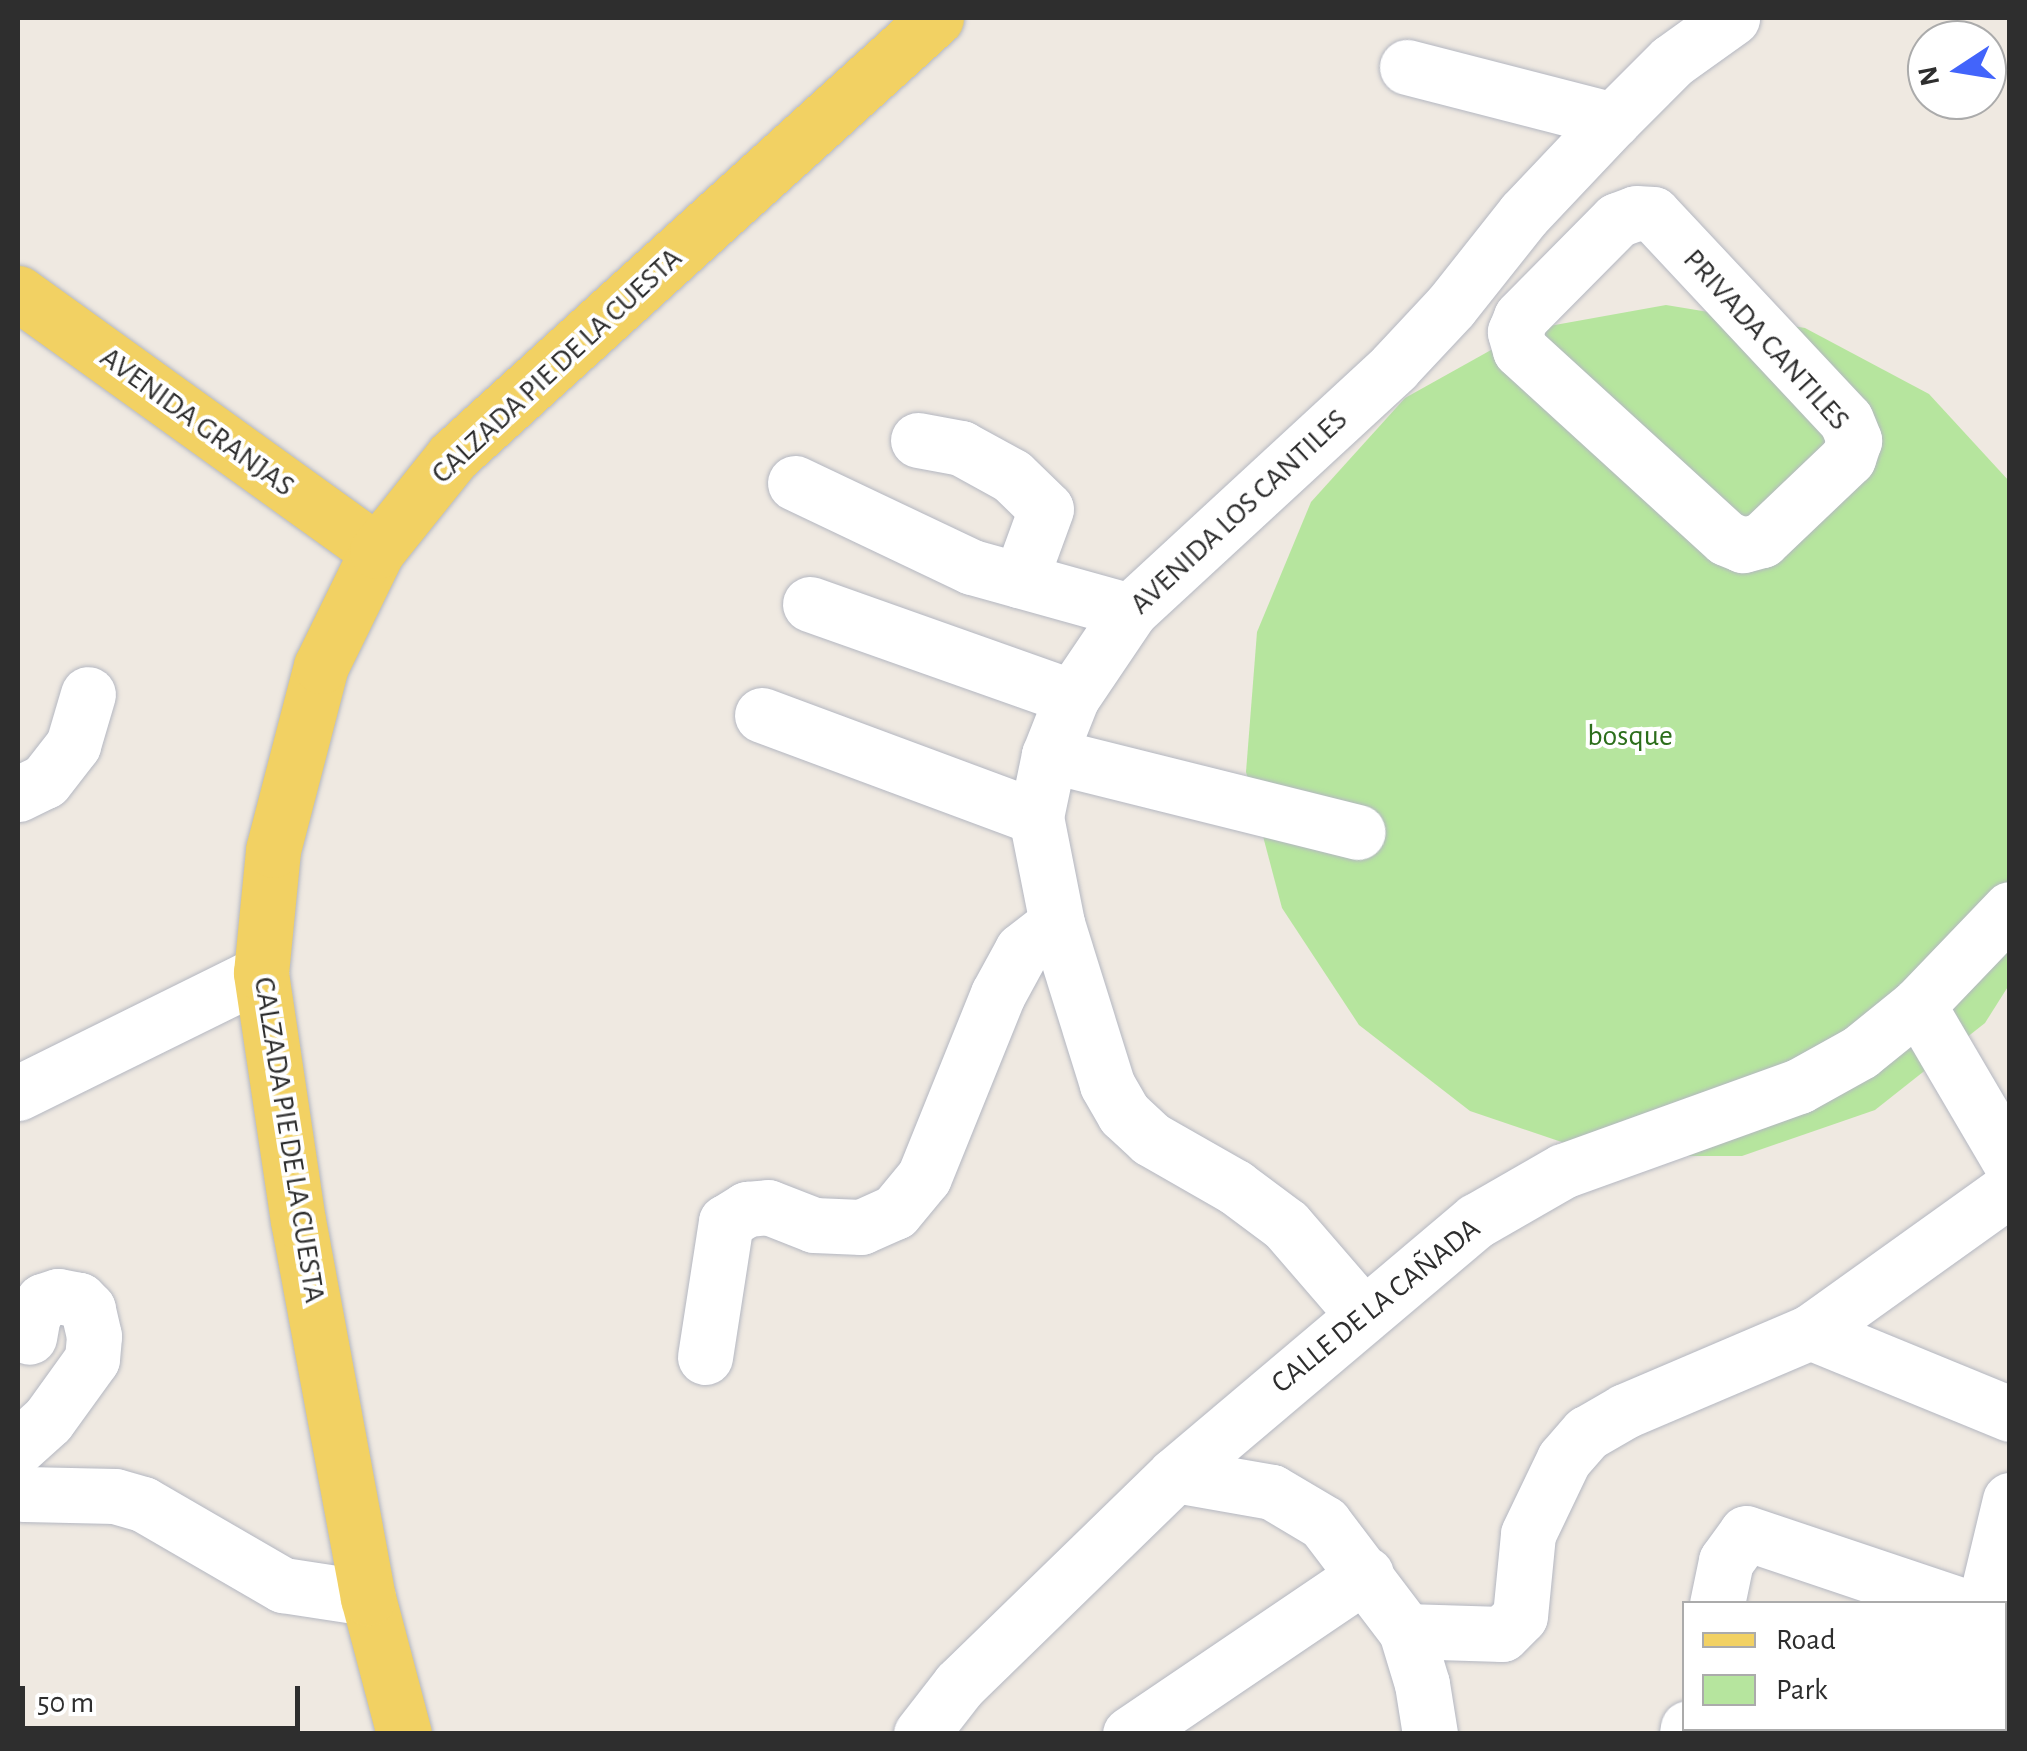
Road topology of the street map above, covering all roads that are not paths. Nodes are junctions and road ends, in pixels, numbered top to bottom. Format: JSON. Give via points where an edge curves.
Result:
{"nodes":[{"id":1,"x":936,"y":18,"type":"edge"},
{"id":2,"x":1732,"y":18,"type":"edge"},
{"id":3,"x":1408,"y":67,"type":"dead end"},
{"id":4,"x":1613,"y":120,"type":"junction"},
{"id":5,"x":1524,"y":214,"type":"junction"},
{"id":6,"x":1573,"y":262,"type":"junction"},
{"id":7,"x":27,"y":312,"type":"edge"},
{"id":8,"x":918,"y":440,"type":"dead end"},
{"id":9,"x":795,"y":483,"type":"dead end"},
{"id":10,"x":377,"y":551,"type":"junction"},
{"id":11,"x":1020,"y":580,"type":"junction"},
{"id":12,"x":810,"y":604,"type":"dead end"},
{"id":13,"x":1130,"y":611,"type":"junction"},
{"id":14,"x":88,"y":694,"type":"dead end"},
{"id":15,"x":1072,"y":697,"type":"junction"},
{"id":16,"x":762,"y":715,"type":"dead end"},
{"id":17,"x":1048,"y":755,"type":"junction"},
{"id":18,"x":18,"y":794,"type":"edge"},
{"id":19,"x":1036,"y":817,"type":"junction"},
{"id":20,"x":1358,"y":832,"type":"dead end"},
{"id":21,"x":2010,"y":909,"type":"edge"},
{"id":22,"x":1057,"y":923,"type":"junction"},
{"id":23,"x":260,"y":973,"type":"junction"},
{"id":24,"x":1918,"y":1005,"type":"junction"},
{"id":25,"x":18,"y":1093,"type":"edge"},
{"id":26,"x":2010,"y":1162,"type":"edge"},
{"id":27,"x":2010,"y":1189,"type":"edge"},
{"id":28,"x":1362,"y":1313,"type":"junction"},
{"id":29,"x":1810,"y":1332,"type":"junction"},
{"id":30,"x":30,"y":1337,"type":"dead end"},
{"id":31,"x":705,"y":1358,"type":"dead end"},
{"id":32,"x":2010,"y":1414,"type":"edge"},
{"id":33,"x":18,"y":1447,"type":"edge"},
{"id":34,"x":1175,"y":1475,"type":"junction"},
{"id":35,"x":18,"y":1490,"type":"edge"},
{"id":36,"x":2010,"y":1500,"type":"edge"},
{"id":37,"x":1366,"y":1574,"type":"junction"},
{"id":38,"x":1903,"y":1595,"type":"edge"},
{"id":39,"x":368,"y":1598,"type":"junction"},
{"id":40,"x":1717,"y":1601,"type":"edge"},
{"id":41,"x":1939,"y":1601,"type":"edge"},
{"id":42,"x":1986,"y":1601,"type":"edge"},
{"id":43,"x":1406,"y":1631,"type":"junction"},
{"id":44,"x":404,"y":1734,"type":"edge"},
{"id":45,"x":921,"y":1734,"type":"edge"},
{"id":46,"x":1130,"y":1734,"type":"edge"},
{"id":47,"x":1430,"y":1734,"type":"edge"}],
"edges":[{"from":1,"to":10,"type":"main road","name":"CALZADA PIE DE LA CUESTA","via":[[453,456]]},
{"from":2,"to":4,"type":"street","name":"AVENIDA LOS CANTILES","via":[[1672,61]]},
{"from":3,"to":4,"type":"street"},
{"from":4,"to":5,"type":"street","name":"AVENIDA LOS CANTILES"},
{"from":5,"to":6,"type":"street"},
{"from":5,"to":13,"type":"street","name":"AVENIDA LOS CANTILES","via":[[1394,367]]},
{"from":6,"to":6,"type":"street","name":"PRIVADA CANTILES","via":[[1617,220],[1653,214],[1846,420],[1854,440],[1848,458],[1762,540],[1743,545],[1726,538],[1520,350],[1515,332],[1521,317]]},
{"from":7,"to":10,"type":"main road","name":"AVENIDA GRANJAS"},
{"from":8,"to":11,"type":"street","via":[[961,448],[1012,476],[1046,509]]},
{"from":9,"to":11,"type":"street","via":[[972,567]]},
{"from":10,"to":23,"type":"main road","name":"CALZADA PIE DE LA CUESTA","via":[[321,666],[273,850]]},
{"from":11,"to":13,"type":"street"},
{"from":12,"to":15,"type":"street"},
{"from":13,"to":15,"type":"street","name":"AVENIDA LOS CANTILES"},
{"from":14,"to":18,"type":"street","via":[[72,745],[45,781]]},
{"from":15,"to":17,"type":"street","name":"AVENIDA LOS CANTILES"},
{"from":16,"to":19,"type":"street"},
{"from":17,"to":19,"type":"street","name":"AVENIDA LOS CANTILES"},
{"from":17,"to":20,"type":"street"},
{"from":19,"to":22,"type":"street","name":"AVENIDA LOS CANTILES"},
{"from":21,"to":24,"type":"street","name":"CALLE DE LA CAÑADA"},
{"from":22,"to":28,"type":"street","name":"AVENIDA LOS CANTILES","via":[[1107,1084],[1124,1114],[1150,1139],[1286,1225]]},
{"from":22,"to":31,"type":"street","via":[[1022,950],[924,1177],[894,1212],[861,1226],[814,1226],[768,1207],[746,1209],[726,1222]]},
{"from":23,"to":25,"type":"street"},
{"from":23,"to":39,"type":"main road","name":"CALZADA PIE DE LA CUESTA"},
{"from":24,"to":26,"type":"street"},
{"from":24,"to":28,"type":"street","name":"CALLE DE LA CAÑADA","via":[[1860,1052],[1798,1086],[1563,1172],[1476,1221]]},
{"from":27,"to":29,"type":"street"},
{"from":28,"to":34,"type":"street","name":"CALLE DE LA CAÑADA"},
{"from":29,"to":32,"type":"street"},
{"from":29,"to":43,"type":"street","via":[[1587,1432],[1564,1460],[1528,1534],[1520,1616],[1502,1634]]},
{"from":30,"to":33,"type":"street","via":[[33,1315],[44,1301],[79,1300],[94,1336],[92,1359],[48,1420]]},
{"from":34,"to":37,"type":"street","via":[[1272,1492],[1324,1523]]},
{"from":34,"to":45,"type":"street","name":"CALLE DE LA CAÑADA","via":[[960,1684]]},
{"from":35,"to":39,"type":"street","via":[[143,1504],[284,1585]]},
{"from":36,"to":42,"type":"street"},
{"from":37,"to":43,"type":"street"},
{"from":37,"to":46,"type":"street"},
{"from":38,"to":40,"type":"street","via":[[1746,1533],[1726,1561]]},
{"from":38,"to":41,"type":"street"},
{"from":39,"to":44,"type":"main road","name":"CALZADA PIE DE LA CUESTA"},
{"from":43,"to":47,"type":"street"}]}
